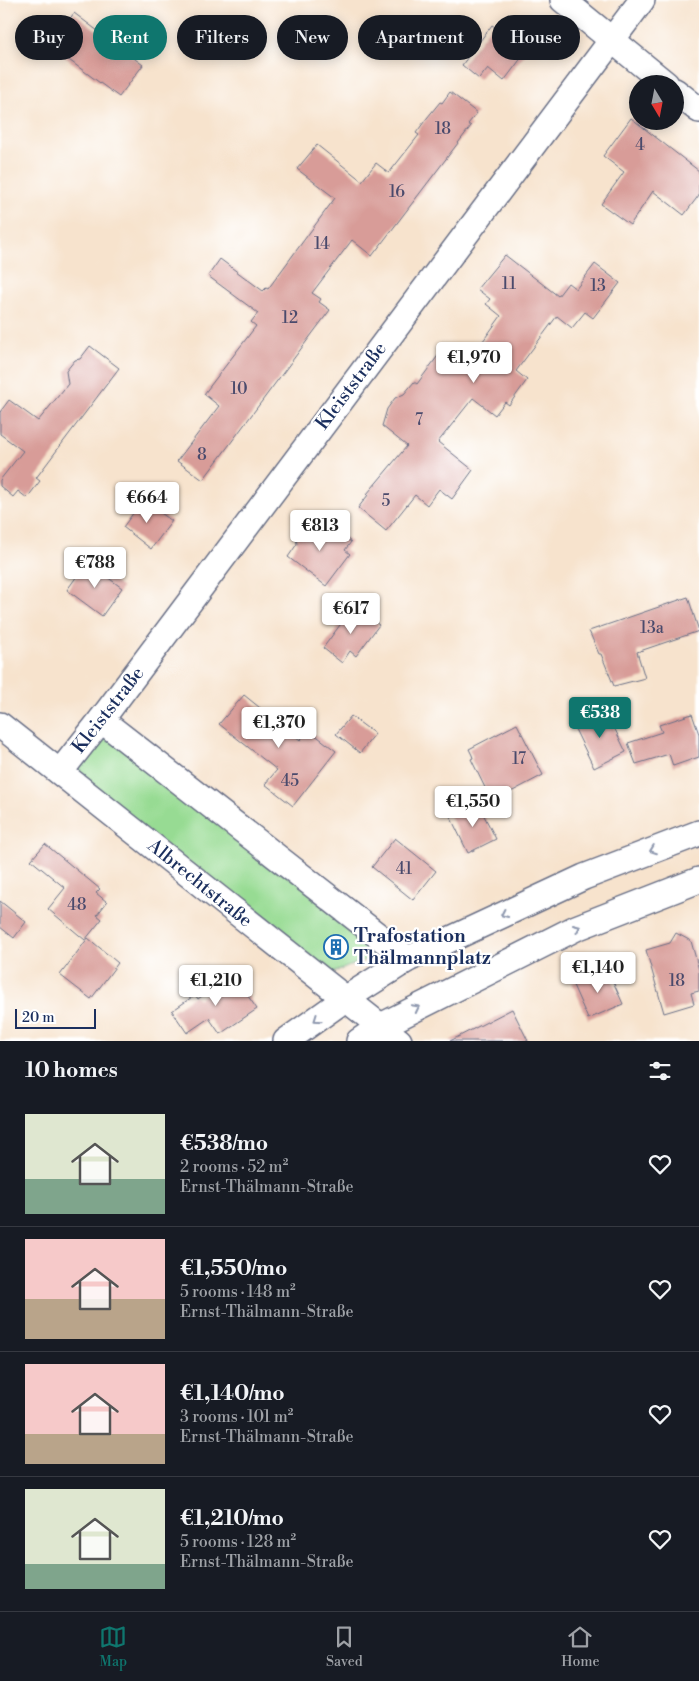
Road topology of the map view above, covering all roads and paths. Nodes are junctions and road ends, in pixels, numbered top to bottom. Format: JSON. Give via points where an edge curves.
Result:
{"nodes":[{"id":1,"x":563,"y":0,"type":"edge"},
{"id":2,"x":642,"y":0,"type":"edge"},
{"id":3,"x":611,"y":39,"type":"junction"},
{"id":4,"x":655,"y":75,"type":"edge"},
{"id":5,"x":684,"y":98,"type":"edge"},
{"id":6,"x":699,"y":110,"type":"edge"},
{"id":7,"x":102,"y":720,"type":"junction"},
{"id":8,"x":0,"y":724,"type":"edge"},
{"id":9,"x":60,"y":772,"type":"junction"},
{"id":10,"x":699,"y":833,"type":"edge"},
{"id":11,"x":699,"y":880,"type":"edge"},
{"id":12,"x":408,"y":959,"type":"junction"},
{"id":13,"x":346,"y":999,"type":"junction"},
{"id":14,"x":390,"y":1033,"type":"edge"},
{"id":15,"x":286,"y":1041,"type":"edge"},
{"id":16,"x":359,"y":1041,"type":"edge"}],
"edges":[{"from":1,"to":3,"type":"street"},
{"from":2,"to":3,"type":"street","name":"Kleiststraße"},
{"from":3,"to":4,"type":"street"},
{"from":3,"to":7,"type":"street","name":"Kleiststraße"},
{"from":5,"to":6,"type":"street"},
{"from":7,"to":9,"type":"street","name":"Kleiststraße"},
{"from":7,"to":12,"type":"street"},
{"from":8,"to":9,"type":"street","name":"Albrechtstraße"},
{"from":9,"to":13,"type":"street","name":"Albrechtstraße"},
{"from":10,"to":12,"type":"street","one_way":true,"via":[[584,876]]},
{"from":14,"to":11,"type":"street","one_way":true,"via":[[576,928]]},
{"from":12,"to":13,"type":"street"},
{"from":13,"to":14,"type":"street","name":"Albrechtstraße"},
{"from":13,"to":15,"type":"street","one_way":true},
{"from":14,"to":16,"type":"street"}]}
